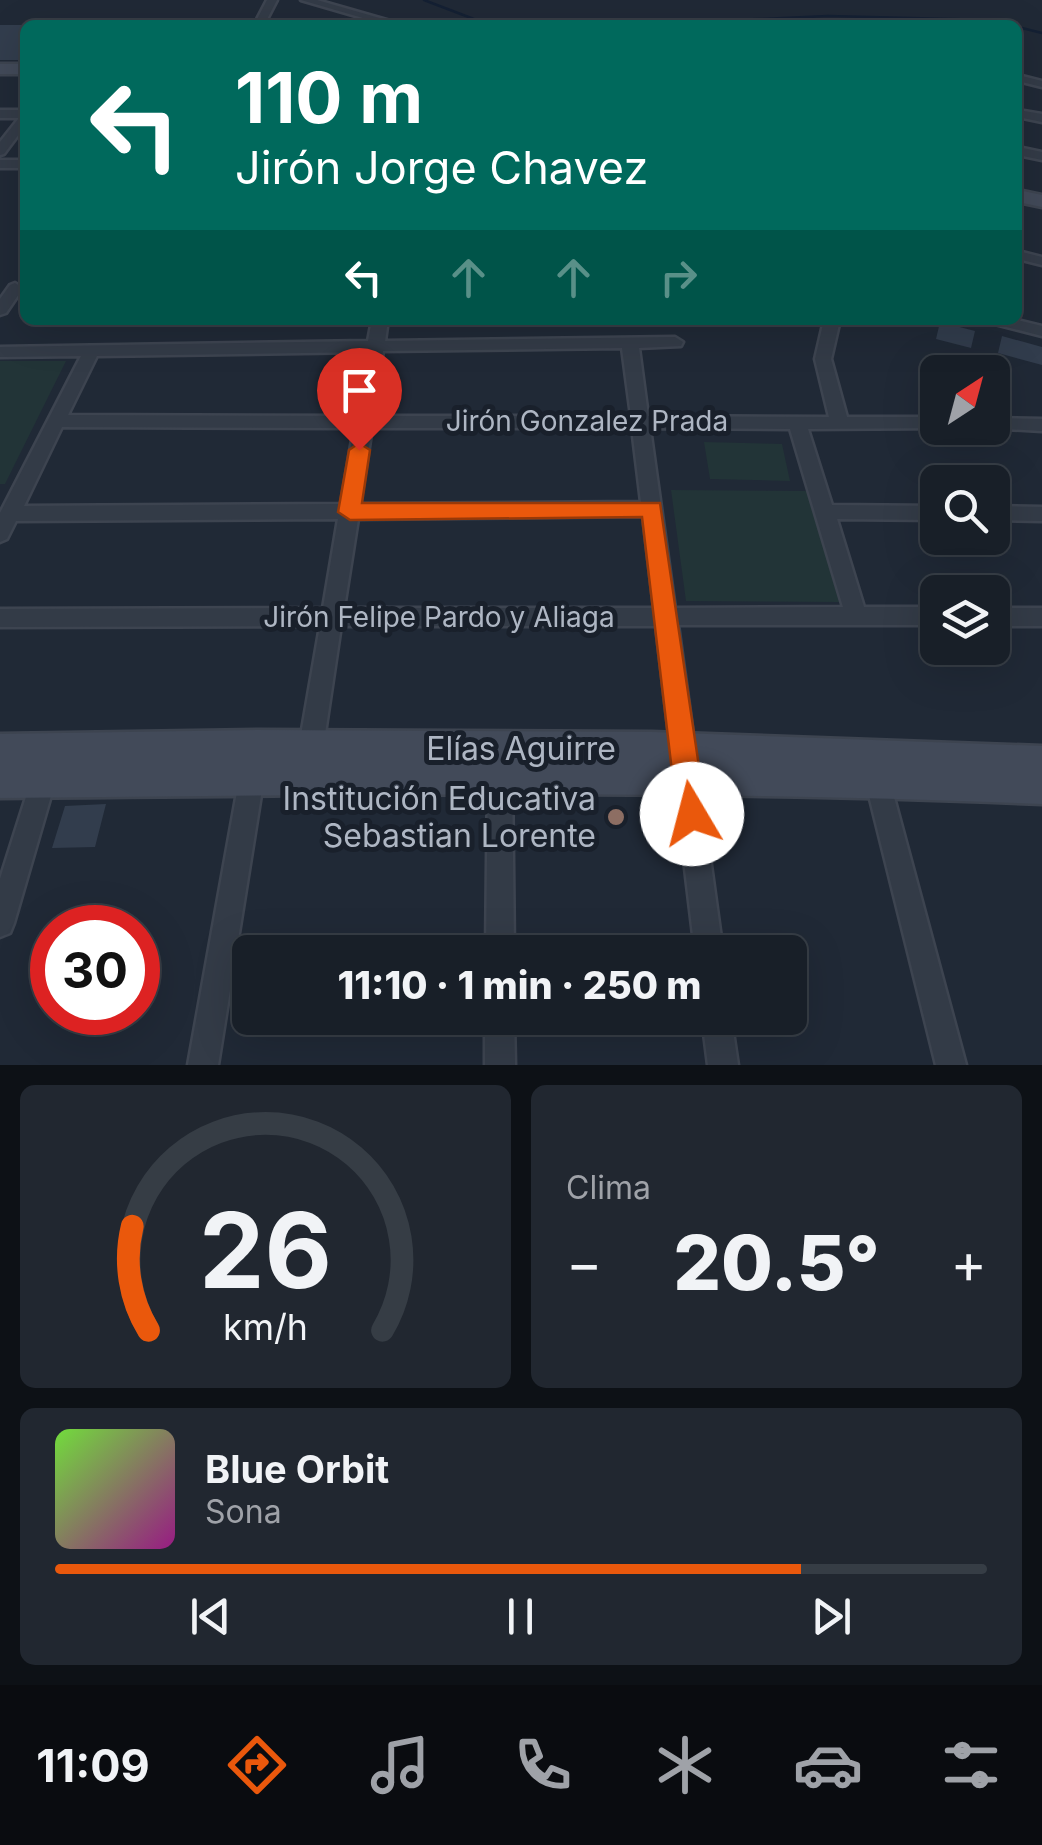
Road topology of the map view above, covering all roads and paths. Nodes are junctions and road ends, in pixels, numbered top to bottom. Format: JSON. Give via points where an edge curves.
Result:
{"nodes":[{"id":1,"x":306,"y":0,"type":"edge"},
{"id":2,"x":380,"y":20,"type":"edge"},
{"id":3,"x":20,"y":123,"type":"edge"},
{"id":4,"x":0,"y":151,"type":"edge"},
{"id":5,"x":13,"y":288,"type":"edge"},
{"id":6,"x":0,"y":310,"type":"edge"},
{"id":7,"x":379,"y":325,"type":"edge"},
{"id":8,"x":831,"y":325,"type":"edge"},
{"id":9,"x":1017,"y":325,"type":"edge"},
{"id":10,"x":1042,"y":331,"type":"edge"},
{"id":11,"x":630,"y":342,"type":"junction"},
{"id":12,"x":675,"y":342,"type":"dead end"},
{"id":13,"x":376,"y":345,"type":"junction"},
{"id":14,"x":0,"y":352,"type":"edge"},
{"id":15,"x":91,"y":352,"type":"junction"},
{"id":16,"x":56,"y":420,"type":"junction"},
{"id":17,"x":364,"y":420,"type":"junction"},
{"id":18,"x":641,"y":421,"type":"junction"},
{"id":19,"x":797,"y":422,"type":"junction"},
{"id":20,"x":840,"y":422,"type":"junction"},
{"id":21,"x":920,"y":423,"type":"edge"},
{"id":22,"x":1010,"y":424,"type":"edge"},
{"id":23,"x":1042,"y":425,"type":"edge"},
{"id":24,"x":10,"y":493,"type":"edge"},
{"id":25,"x":652,"y":509,"type":"junction"},
{"id":26,"x":350,"y":512,"type":"junction"},
{"id":27,"x":824,"y":512,"type":"junction"},
{"id":28,"x":920,"y":513,"type":"edge"},
{"id":29,"x":9,"y":514,"type":"junction"},
{"id":30,"x":1010,"y":514,"type":"edge"},
{"id":31,"x":1042,"y":514,"type":"edge"},
{"id":32,"x":0,"y":534,"type":"edge"},
{"id":33,"x":856,"y":615,"type":"junction"},
{"id":34,"x":666,"y":616,"type":"junction"},
{"id":35,"x":920,"y":616,"type":"edge"},
{"id":36,"x":1010,"y":616,"type":"edge"},
{"id":37,"x":332,"y":617,"type":"junction"},
{"id":38,"x":1042,"y":617,"type":"edge"},
{"id":39,"x":0,"y":618,"type":"edge"},
{"id":40,"x":311,"y":748,"type":"junction"},
{"id":41,"x":0,"y":750,"type":"edge"},
{"id":42,"x":254,"y":762,"type":"junction"},
{"id":43,"x":500,"y":763,"type":"junction"},
{"id":44,"x":1042,"y":763,"type":"edge"},
{"id":45,"x":48,"y":764,"type":"junction"},
{"id":46,"x":685,"y":764,"type":"junction"},
{"id":47,"x":874,"y":766,"type":"junction"},
{"id":48,"x":0,"y":780,"type":"edge"},
{"id":49,"x":1042,"y":786,"type":"edge"},
{"id":50,"x":0,"y":924,"type":"edge"},
{"id":51,"x":500,"y":935,"type":"edge"},
{"id":52,"x":707,"y":935,"type":"edge"},
{"id":53,"x":500,"y":1035,"type":"edge"},
{"id":54,"x":719,"y":1035,"type":"edge"},
{"id":55,"x":204,"y":1065,"type":"edge"},
{"id":56,"x":500,"y":1065,"type":"edge"},
{"id":57,"x":723,"y":1065,"type":"edge"},
{"id":58,"x":951,"y":1065,"type":"edge"}],
"edges":[{"from":1,"to":2,"type":"street"},
{"from":3,"to":4,"type":"street"},
{"from":5,"to":6,"type":"street"},
{"from":7,"to":13,"type":"street"},
{"from":8,"to":20,"type":"street","via":[[823,358]]},
{"from":9,"to":10,"type":"street"},
{"from":11,"to":12,"type":"street"},
{"from":11,"to":13,"type":"street"},
{"from":11,"to":18,"type":"street"},
{"from":13,"to":15,"type":"street"},
{"from":13,"to":17,"type":"street"},
{"from":14,"to":15,"type":"street"},
{"from":15,"to":16,"type":"street"},
{"from":16,"to":17,"type":"street","name":"Jirón Gonzalez Prada"},
{"from":16,"to":24,"type":"street"},
{"from":17,"to":18,"type":"street","name":"Jirón Gonzalez Prada"},
{"from":17,"to":26,"type":"street"},
{"from":18,"to":19,"type":"street","name":"Jirón Gonzalez Prada"},
{"from":18,"to":25,"type":"street"},
{"from":19,"to":20,"type":"street","name":"Jirón Gonzalez Prada"},
{"from":19,"to":27,"type":"street"},
{"from":20,"to":21,"type":"street","name":"Jirón Gonzalez Prada"},
{"from":22,"to":23,"type":"street"},
{"from":24,"to":29,"type":"street"},
{"from":25,"to":26,"type":"street"},
{"from":25,"to":34,"type":"street"},
{"from":26,"to":29,"type":"street"},
{"from":26,"to":37,"type":"street"},
{"from":27,"to":28,"type":"street"},
{"from":27,"to":33,"type":"street"},
{"from":29,"to":32,"type":"street"},
{"from":30,"to":31,"type":"street"},
{"from":33,"to":34,"type":"street","name":"Jirón Felipe Pardo y Aliaga"},
{"from":33,"to":35,"type":"street","name":"Jirón Felipe Pardo y Aliaga"},
{"from":34,"to":37,"type":"street","name":"Jirón Felipe Pardo y Aliaga"},
{"from":34,"to":46,"type":"street"},
{"from":36,"to":38,"type":"street"},
{"from":37,"to":39,"type":"street","name":"Jirón Felipe Pardo y Aliaga"},
{"from":37,"to":40,"type":"street"},
{"from":40,"to":42,"type":"street","name":"Elías Aguirre"},
{"from":40,"to":43,"type":"street","name":"Elías Aguirre"},
{"from":41,"to":45,"type":"street","name":"Elías Aguirre"},
{"from":42,"to":43,"type":"street","name":"Elías Aguirre"},
{"from":42,"to":45,"type":"street","name":"Elías Aguirre"},
{"from":42,"to":55,"type":"street"},
{"from":43,"to":46,"type":"street","name":"Elías Aguirre"},
{"from":43,"to":51,"type":"street"},
{"from":44,"to":47,"type":"street","name":"Elías Aguirre"},
{"from":45,"to":48,"type":"street","name":"Elías Aguirre"},
{"from":45,"to":50,"type":"street"},
{"from":46,"to":47,"type":"street","name":"Elías Aguirre"},
{"from":46,"to":52,"type":"street"},
{"from":47,"to":49,"type":"street","name":"Elías Aguirre"},
{"from":47,"to":58,"type":"street"},
{"from":53,"to":56,"type":"street"},
{"from":54,"to":57,"type":"street"}]}
